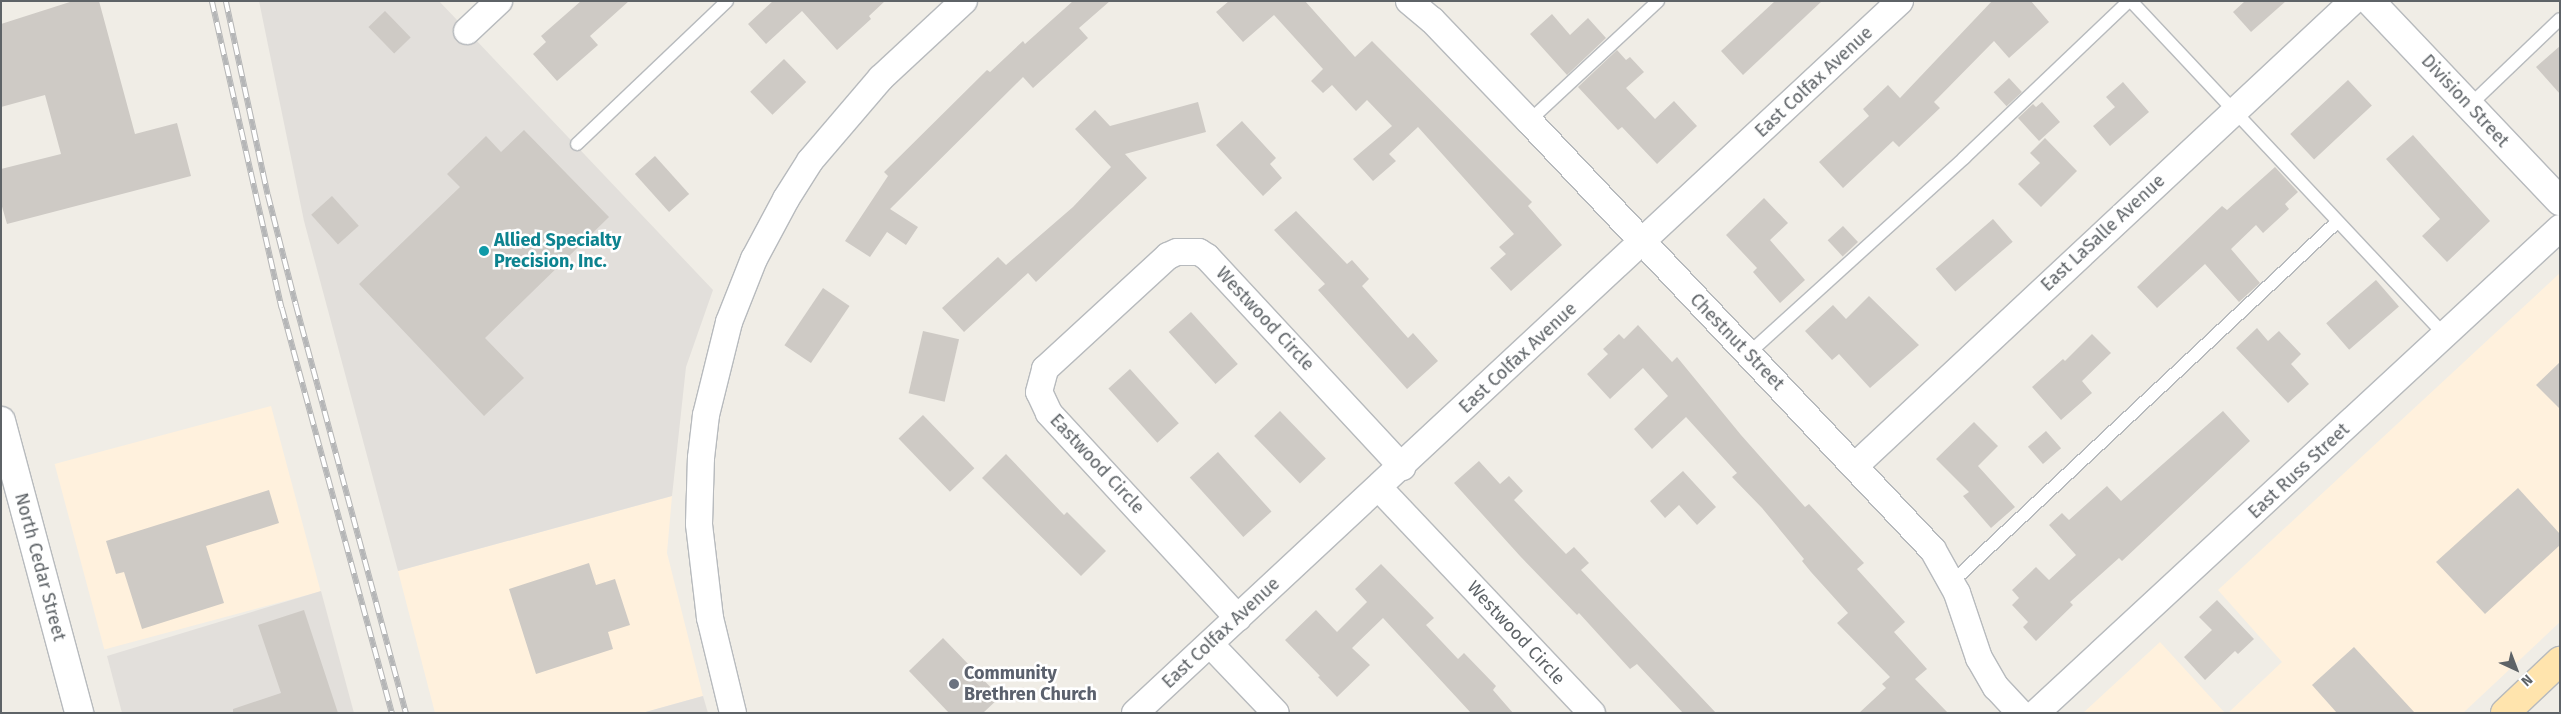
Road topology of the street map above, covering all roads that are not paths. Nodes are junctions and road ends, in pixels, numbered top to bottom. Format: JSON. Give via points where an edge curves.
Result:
{"nodes":[{"id":1,"x":499,"y":1,"type":"edge"},
{"id":2,"x":728,"y":1,"type":"edge"},
{"id":3,"x":964,"y":1,"type":"edge"},
{"id":4,"x":1658,"y":1,"type":"edge"},
{"id":5,"x":1900,"y":1,"type":"edge"},
{"id":6,"x":2130,"y":1,"type":"edge"},
{"id":7,"x":2353,"y":1,"type":"edge"},
{"id":8,"x":2370,"y":1,"type":"edge"},
{"id":9,"x":1419,"y":4,"type":"edge"},
{"id":10,"x":2560,"y":20,"type":"edge"},
{"id":11,"x":467,"y":31,"type":"dead end"},
{"id":12,"x":2470,"y":104,"type":"junction"},
{"id":13,"x":2234,"y":111,"type":"junction"},
{"id":14,"x":1529,"y":121,"type":"junction"},
{"id":15,"x":577,"y":144,"type":"dead end"},
{"id":16,"x":2560,"y":201,"type":"edge"},
{"id":17,"x":2337,"y":222,"type":"junction"},
{"id":18,"x":2560,"y":228,"type":"edge"},
{"id":19,"x":1643,"y":242,"type":"junction"},
{"id":20,"x":1113,"y":307,"type":"joint"},
{"id":21,"x":2445,"y":335,"type":"junction"},
{"id":22,"x":1748,"y":354,"type":"junction"},
{"id":23,"x":1,"y":421,"type":"edge"},
{"id":24,"x":1855,"y":466,"type":"junction"},
{"id":25,"x":1402,"y":467,"type":"junction"},
{"id":26,"x":1378,"y":488,"type":"junction"},
{"id":27,"x":1952,"y":582,"type":"junction"},
{"id":28,"x":1238,"y":618,"type":"junction"},
{"id":29,"x":1210,"y":644,"type":"junction"},
{"id":30,"x":2560,"y":661,"type":"edge"},
{"id":31,"x":79,"y":713,"type":"edge"},
{"id":32,"x":733,"y":713,"type":"edge"},
{"id":33,"x":1135,"y":713,"type":"edge"},
{"id":34,"x":1276,"y":713,"type":"edge"},
{"id":35,"x":1592,"y":713,"type":"edge"},
{"id":36,"x":2020,"y":713,"type":"edge"},
{"id":37,"x":2036,"y":713,"type":"edge"},
{"id":38,"x":2505,"y":713,"type":"edge"}],
"edges":[{"from":1,"to":11,"type":"street"},
{"from":2,"to":15,"type":"lane"},
{"from":3,"to":32,"type":"street","via":[[853,108],[786,199],[754,259],[728,322],[716,364],[701,458],[699,524],[710,618]]},
{"from":4,"to":14,"type":"lane"},
{"from":5,"to":19,"type":"street","name":"East Colfax Avenue"},
{"from":6,"to":13,"type":"lane"},
{"from":6,"to":22,"type":"lane","via":[[1964,158]]},
{"from":7,"to":13,"type":"street","name":"East LaSalle Avenue"},
{"from":8,"to":12,"type":"street","name":"Division Street"},
{"from":9,"to":14,"type":"street","name":"Chestnut Street"},
{"from":10,"to":12,"type":"lane"},
{"from":12,"to":16,"type":"street","name":"Division Street"},
{"from":13,"to":17,"type":"lane"},
{"from":13,"to":24,"type":"street","name":"East LaSalle Avenue"},
{"from":14,"to":19,"type":"street","name":"Chestnut Street"},
{"from":17,"to":21,"type":"lane"},
{"from":17,"to":27,"type":"lane"},
{"from":18,"to":21,"type":"street","name":"East Russ Street"},
{"from":19,"to":22,"type":"street","name":"Chestnut Street"},
{"from":19,"to":25,"type":"street","name":"East Colfax Avenue"},
{"from":20,"to":25,"type":"street","name":"Westwood Circle","via":[[1168,256],[1191,243]]},
{"from":20,"to":28,"type":"street","name":"Eastwood Circle","via":[[1045,369],[1032,392]]},
{"from":21,"to":37,"type":"street","name":"East Russ Street"},
{"from":22,"to":24,"type":"street","name":"Chestnut Street"},
{"from":23,"to":31,"type":"street","name":"North Cedar Street"},
{"from":24,"to":27,"type":"street","name":"Chestnut Street","via":[[1933,550]]},
{"from":25,"to":26,"type":"street","name":"East Colfax Avenue"},
{"from":26,"to":28,"type":"street","name":"East Colfax Avenue"},
{"from":26,"to":35,"type":"street","name":"Westwood Circle"},
{"from":27,"to":36,"type":"street","name":"Chestnut Street","via":[[1979,658],[1996,687]]},
{"from":28,"to":29,"type":"street","name":"East Colfax Avenue"},
{"from":29,"to":33,"type":"street","name":"East Colfax Avenue"},
{"from":29,"to":34,"type":"street"},
{"from":30,"to":38,"type":"main road"}]}
